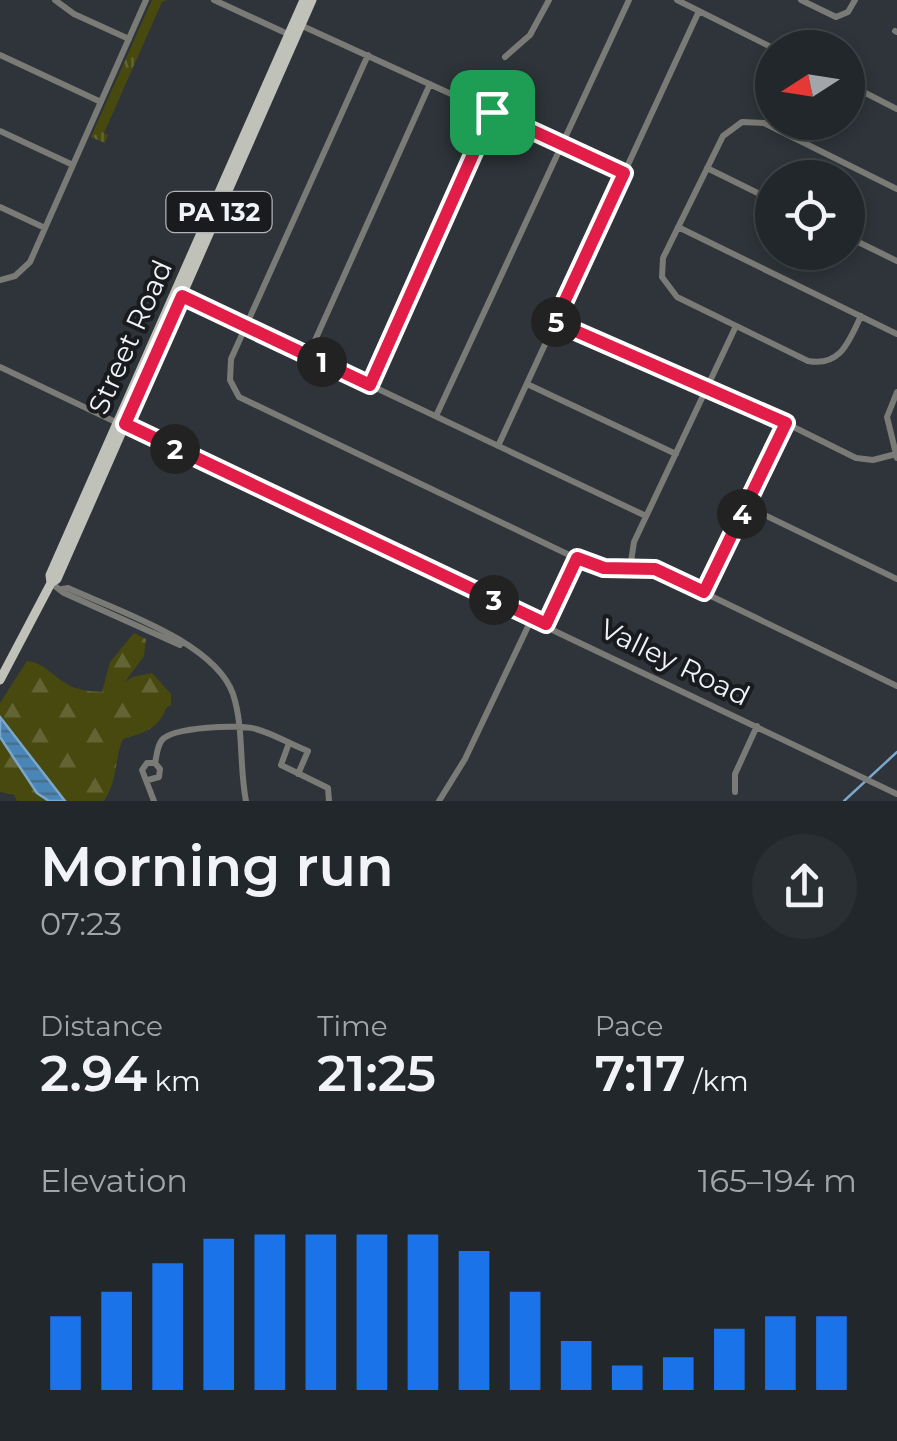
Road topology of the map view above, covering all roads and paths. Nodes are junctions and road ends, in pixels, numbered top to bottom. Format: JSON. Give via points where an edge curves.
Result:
{"nodes":[{"id":1,"x":55,"y":0,"type":"edge"},
{"id":2,"x":146,"y":0,"type":"edge"},
{"id":3,"x":214,"y":0,"type":"edge"},
{"id":4,"x":304,"y":0,"type":"edge"},
{"id":5,"x":312,"y":0,"type":"edge"},
{"id":6,"x":549,"y":0,"type":"edge"},
{"id":7,"x":629,"y":0,"type":"edge"},
{"id":8,"x":676,"y":0,"type":"edge"},
{"id":9,"x":801,"y":0,"type":"edge"},
{"id":10,"x":855,"y":0,"type":"edge"},
{"id":11,"x":699,"y":11,"type":"junction"},
{"id":12,"x":298,"y":24,"type":"junction"},
{"id":13,"x":292,"y":36,"type":"junction"},
{"id":14,"x":755,"y":39,"type":"edge"},
{"id":15,"x":129,"y":40,"type":"junction"},
{"id":16,"x":0,"y":55,"type":"edge"},
{"id":17,"x":368,"y":55,"type":"junction"},
{"id":18,"x":505,"y":58,"type":"dead end"},
{"id":19,"x":430,"y":84,"type":"junction"},
{"id":20,"x":865,"y":92,"type":"edge"},
{"id":21,"x":101,"y":102,"type":"junction"},
{"id":22,"x":896,"y":107,"type":"edge"},
{"id":23,"x":492,"y":112,"type":"junction"},
{"id":24,"x":755,"y":120,"type":"edge"},
{"id":25,"x":0,"y":131,"type":"edge"},
{"id":26,"x":798,"y":140,"type":"edge"},
{"id":27,"x":562,"y":144,"type":"junction"},
{"id":28,"x":73,"y":165,"type":"junction"},
{"id":29,"x":707,"y":168,"type":"junction"},
{"id":30,"x":624,"y":173,"type":"junction"},
{"id":31,"x":897,"y":189,"type":"edge"},
{"id":32,"x":755,"y":192,"type":"edge"},
{"id":33,"x":0,"y":207,"type":"edge"},
{"id":34,"x":678,"y":226,"type":"junction"},
{"id":35,"x":45,"y":228,"type":"junction"},
{"id":36,"x":865,"y":245,"type":"edge"},
{"id":37,"x":897,"y":261,"type":"edge"},
{"id":38,"x":0,"y":280,"type":"edge"},
{"id":39,"x":178,"y":294,"type":"junction"},
{"id":40,"x":861,"y":316,"type":"junction"},
{"id":41,"x":555,"y":322,"type":"junction"},
{"id":42,"x":246,"y":326,"type":"junction"},
{"id":43,"x":736,"y":326,"type":"junction"},
{"id":44,"x":897,"y":334,"type":"edge"},
{"id":45,"x":308,"y":356,"type":"junction"},
{"id":46,"x":0,"y":366,"type":"edge"},
{"id":47,"x":527,"y":384,"type":"junction"},
{"id":48,"x":370,"y":385,"type":"junction"},
{"id":49,"x":707,"y":387,"type":"junction"},
{"id":50,"x":897,"y":392,"type":"edge"},
{"id":51,"x":436,"y":416,"type":"junction"},
{"id":52,"x":121,"y":423,"type":"junction"},
{"id":53,"x":786,"y":423,"type":"junction"},
{"id":54,"x":498,"y":446,"type":"junction"},
{"id":55,"x":676,"y":454,"type":"junction"},
{"id":56,"x":896,"y":456,"type":"edge"},
{"id":57,"x":746,"y":506,"type":"junction"},
{"id":58,"x":646,"y":516,"type":"junction"},
{"id":59,"x":577,"y":558,"type":"junction"},
{"id":60,"x":630,"y":568,"type":"junction"},
{"id":61,"x":897,"y":579,"type":"edge"},
{"id":62,"x":51,"y":584,"type":"junction"},
{"id":63,"x":704,"y":592,"type":"junction"},
{"id":64,"x":532,"y":618,"type":"junction"},
{"id":65,"x":546,"y":624,"type":"junction"},
{"id":66,"x":0,"y":679,"type":"edge"},
{"id":67,"x":897,"y":686,"type":"edge"},
{"id":68,"x":238,"y":726,"type":"junction"},
{"id":69,"x":757,"y":726,"type":"junction"},
{"id":70,"x":288,"y":743,"type":"junction"},
{"id":71,"x":298,"y":774,"type":"junction"},
{"id":72,"x":735,"y":792,"type":"dead end"},
{"id":73,"x":897,"y":794,"type":"edge"},
{"id":74,"x":154,"y":801,"type":"edge"},
{"id":75,"x":246,"y":801,"type":"edge"},
{"id":76,"x":329,"y":801,"type":"edge"},
{"id":77,"x":439,"y":801,"type":"edge"}],
"edges":[{"from":1,"to":15,"type":"street"},
{"from":2,"to":15,"type":"street"},
{"from":3,"to":13,"type":"street"},
{"from":4,"to":12,"type":"main road","name":"Street Road","number":"PA 132"},
{"from":5,"to":12,"type":"main road","name":"Street Road","number":"PA 132"},
{"from":6,"to":18,"type":"street","via":[[526,40]]},
{"from":7,"to":27,"type":"street"},
{"from":8,"to":11,"type":"street"},
{"from":9,"to":10,"type":"street","via":[[836,17]]},
{"from":11,"to":14,"type":"street"},
{"from":11,"to":30,"type":"street"},
{"from":12,"to":13,"type":"main road","name":"Street Road","number":"PA 132"},
{"from":12,"to":17,"type":"street"},
{"from":13,"to":39,"type":"main road","name":"Street Road","number":"PA 132"},
{"from":15,"to":21,"type":"street"},
{"from":16,"to":21,"type":"street"},
{"from":17,"to":19,"type":"street"},
{"from":17,"to":42,"type":"street"},
{"from":19,"to":23,"type":"street"},
{"from":19,"to":45,"type":"street"},
{"from":20,"to":22,"type":"street"},
{"from":21,"to":28,"type":"street"},
{"from":23,"to":27,"type":"street"},
{"from":23,"to":48,"type":"street"},
{"from":24,"to":29,"type":"street","via":[[732,126]]},
{"from":25,"to":28,"type":"street"},
{"from":26,"to":31,"type":"street"},
{"from":27,"to":30,"type":"street"},
{"from":27,"to":51,"type":"street"},
{"from":28,"to":35,"type":"street"},
{"from":29,"to":32,"type":"street"},
{"from":29,"to":34,"type":"street"},
{"from":30,"to":41,"type":"street"},
{"from":33,"to":35,"type":"street"},
{"from":34,"to":40,"type":"street"},
{"from":34,"to":43,"type":"street","via":[[662,278],[671,293]]},
{"from":35,"to":38,"type":"street","via":[[28,266]]},
{"from":36,"to":37,"type":"street"},
{"from":39,"to":42,"type":"street"},
{"from":39,"to":52,"type":"main road","name":"Street Road","number":"PA 132"},
{"from":40,"to":43,"type":"street","via":[[841,354],[821,363]]},
{"from":40,"to":44,"type":"street"},
{"from":41,"to":47,"type":"street"},
{"from":41,"to":49,"type":"street"},
{"from":42,"to":45,"type":"street"},
{"from":42,"to":59,"type":"street","via":[[229,369],[243,400]]},
{"from":43,"to":49,"type":"street"},
{"from":45,"to":48,"type":"street"},
{"from":46,"to":52,"type":"street","name":"Valley Road"},
{"from":47,"to":54,"type":"street"},
{"from":47,"to":55,"type":"street"},
{"from":48,"to":51,"type":"street"},
{"from":49,"to":53,"type":"street"},
{"from":49,"to":55,"type":"street"},
{"from":50,"to":56,"type":"street","via":[[887,417]]},
{"from":51,"to":54,"type":"street"},
{"from":52,"to":62,"type":"main road","name":"Street Road","number":"PA 132"},
{"from":52,"to":64,"type":"street","name":"Valley Road"},
{"from":53,"to":56,"type":"street","via":[[856,458]]},
{"from":53,"to":57,"type":"street"},
{"from":54,"to":58,"type":"street"},
{"from":55,"to":58,"type":"street"},
{"from":57,"to":61,"type":"street"},
{"from":57,"to":63,"type":"street"},
{"from":58,"to":60,"type":"street"},
{"from":59,"to":60,"type":"street"},
{"from":59,"to":65,"type":"street"},
{"from":60,"to":63,"type":"street","via":[[655,569]]},
{"from":62,"to":66,"type":"main road","name":"Street Road","number":"PA 132"},
{"from":62,"to":68,"type":"street","via":[[167,634],[216,667],[234,698]]},
{"from":63,"to":67,"type":"street"},
{"from":64,"to":65,"type":"street","name":"Valley Road"},
{"from":64,"to":77,"type":"street"},
{"from":65,"to":69,"type":"street","name":"Valley Road"},
{"from":68,"to":70,"type":"street"},
{"from":68,"to":74,"type":"street","via":[[172,733],[161,741],[155,763],[142,770]]},
{"from":68,"to":75,"type":"street"},
{"from":69,"to":72,"type":"street","via":[[735,774]]},
{"from":69,"to":73,"type":"street","name":"Valley Road"},
{"from":70,"to":71,"type":"street","via":[[281,765]]},
{"from":70,"to":71,"type":"street","via":[[308,751]]},
{"from":71,"to":76,"type":"street","via":[[328,788]]}]}
